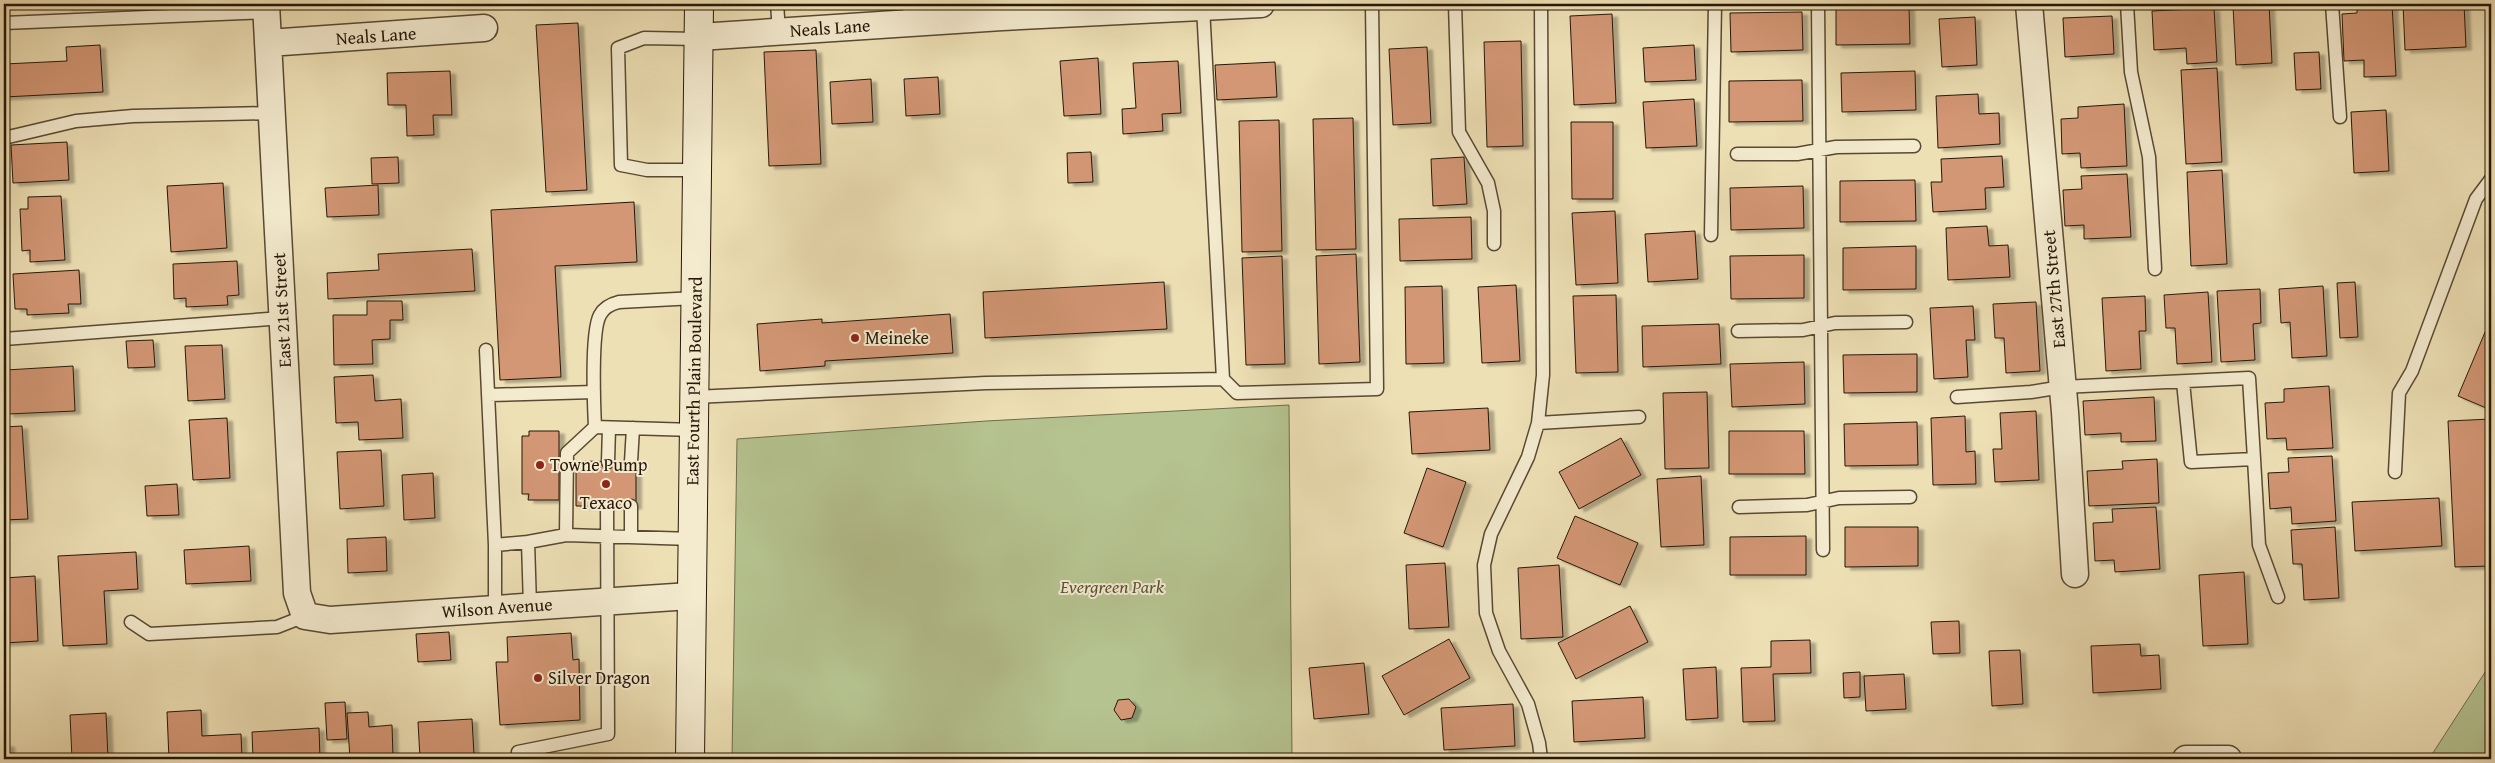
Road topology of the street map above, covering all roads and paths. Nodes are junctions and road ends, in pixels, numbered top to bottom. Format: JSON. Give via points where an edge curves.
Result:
{"nodes":[{"id":1,"x":699,"y":4,"type":"edge"},
{"id":2,"x":777,"y":4,"type":"edge"},
{"id":3,"x":1261,"y":4,"type":"edge"},
{"id":4,"x":1372,"y":4,"type":"edge"},
{"id":5,"x":1456,"y":4,"type":"edge"},
{"id":6,"x":1541,"y":4,"type":"edge"},
{"id":7,"x":1715,"y":4,"type":"edge"},
{"id":8,"x":1818,"y":4,"type":"edge"},
{"id":9,"x":2029,"y":4,"type":"edge"},
{"id":10,"x":2127,"y":4,"type":"edge"},
{"id":11,"x":2332,"y":4,"type":"edge"},
{"id":12,"x":1190,"y":6,"type":"edge"},
{"id":13,"x":266,"y":8,"type":"edge"},
{"id":14,"x":910,"y":13,"type":"edge"},
{"id":15,"x":4,"y":24,"type":"edge"},
{"id":16,"x":484,"y":28,"type":"dead end"},
{"id":17,"x":779,"y":32,"type":"junction"},
{"id":18,"x":698,"y":38,"type":"junction"},
{"id":19,"x":268,"y":43,"type":"junction"},
{"id":20,"x":272,"y":113,"type":"junction"},
{"id":21,"x":2340,"y":117,"type":"dead end"},
{"id":22,"x":4,"y":138,"type":"edge"},
{"id":23,"x":1914,"y":146,"type":"dead end"},
{"id":24,"x":1820,"y":150,"type":"junction"},
{"id":25,"x":1737,"y":154,"type":"dead end"},
{"id":26,"x":697,"y":170,"type":"junction"},
{"id":27,"x":2491,"y":180,"type":"edge"},
{"id":28,"x":1711,"y":235,"type":"dead end"},
{"id":29,"x":1494,"y":244,"type":"dead end"},
{"id":30,"x":2155,"y":269,"type":"dead end"},
{"id":31,"x":695,"y":298,"type":"junction"},
{"id":32,"x":282,"y":318,"type":"junction"},
{"id":33,"x":1906,"y":322,"type":"dead end"},
{"id":34,"x":1823,"y":325,"type":"junction"},
{"id":35,"x":1738,"y":331,"type":"dead end"},
{"id":36,"x":4,"y":339,"type":"edge"},
{"id":37,"x":486,"y":350,"type":"dead end"},
{"id":38,"x":1223,"y":380,"type":"junction"},
{"id":39,"x":2183,"y":382,"type":"junction"},
{"id":40,"x":2062,"y":387,"type":"junction"},
{"id":41,"x":594,"y":392,"type":"junction"},
{"id":42,"x":488,"y":395,"type":"junction"},
{"id":43,"x":1957,"y":396,"type":"dead end"},
{"id":44,"x":694,"y":397,"type":"junction"},
{"id":45,"x":1639,"y":418,"type":"dead end"},
{"id":46,"x":1538,"y":423,"type":"junction"},
{"id":47,"x":595,"y":427,"type":"junction"},
{"id":48,"x":609,"y":428,"type":"junction"},
{"id":49,"x":633,"y":428,"type":"junction"},
{"id":50,"x":694,"y":430,"type":"junction"},
{"id":51,"x":2254,"y":459,"type":"junction"},
{"id":52,"x":608,"y":462,"type":"dead end"},
{"id":53,"x":631,"y":462,"type":"dead end"},
{"id":54,"x":2395,"y":472,"type":"dead end"},
{"id":55,"x":1910,"y":497,"type":"dead end"},
{"id":56,"x":1823,"y":501,"type":"junction"},
{"id":57,"x":608,"y":506,"type":"dead end"},
{"id":58,"x":631,"y":506,"type":"dead end"},
{"id":59,"x":1740,"y":507,"type":"dead end"},
{"id":60,"x":566,"y":535,"type":"junction"},
{"id":61,"x":609,"y":536,"type":"junction"},
{"id":62,"x":631,"y":537,"type":"junction"},
{"id":63,"x":692,"y":539,"type":"junction"},
{"id":64,"x":528,"y":542,"type":"junction"},
{"id":65,"x":495,"y":545,"type":"junction"},
{"id":66,"x":1824,"y":550,"type":"dead end"},
{"id":67,"x":2075,"y":574,"type":"dead end"},
{"id":68,"x":690,"y":596,"type":"junction"},
{"id":69,"x":2278,"y":597,"type":"dead end"},
{"id":70,"x":608,"y":602,"type":"junction"},
{"id":71,"x":530,"y":606,"type":"junction"},
{"id":72,"x":495,"y":608,"type":"junction"},
{"id":73,"x":305,"y":616,"type":"junction"},
{"id":74,"x":130,"y":622,"type":"dead end"},
{"id":75,"x":518,"y":752,"type":"dead end"},
{"id":76,"x":690,"y":759,"type":"edge"},
{"id":77,"x":1541,"y":759,"type":"edge"},
{"id":78,"x":2186,"y":759,"type":"edge"},
{"id":79,"x":2228,"y":759,"type":"edge"}],
"edges":[{"from":1,"to":18,"type":"main road","name":"East Fourth Plain Boulevard"},
{"from":2,"to":17,"type":"lane"},
{"from":3,"to":12,"type":"street","name":"Neals Lane"},
{"from":4,"to":38,"type":"lane","via":[[1377,389],[1236,393]]},
{"from":5,"to":29,"type":"lane","via":[[1459,132],[1488,182],[1494,211]]},
{"from":6,"to":46,"type":"lane","via":[[1543,375]]},
{"from":7,"to":28,"type":"lane"},
{"from":8,"to":24,"type":"lane"},
{"from":9,"to":40,"type":"street","name":"East 27th Street"},
{"from":10,"to":30,"type":"lane","via":[[2131,72],[2150,157]]},
{"from":11,"to":21,"type":"lane"},
{"from":12,"to":14,"type":"street","name":"Neals Lane"},
{"from":12,"to":38,"type":"lane"},
{"from":13,"to":15,"type":"lane"},
{"from":13,"to":19,"type":"street","name":"East 21st Street"},
{"from":14,"to":17,"type":"street","name":"Neals Lane"},
{"from":16,"to":19,"type":"street","name":"Neals Lane"},
{"from":17,"to":18,"type":"street","name":"Neals Lane"},
{"from":18,"to":26,"type":"main road","name":"East Fourth Plain Boulevard"},
{"from":18,"to":26,"type":"lane","via":[[644,38],[618,48],[621,165],[647,170]]},
{"from":19,"to":20,"type":"street","name":"East 21st Street"},
{"from":20,"to":22,"type":"lane","via":[[133,116],[76,121]]},
{"from":20,"to":32,"type":"street","name":"East 21st Street"},
{"from":23,"to":24,"type":"lane","via":[[1836,146]]},
{"from":24,"to":25,"type":"lane","via":[[1798,154]]},
{"from":24,"to":34,"type":"lane"},
{"from":26,"to":31,"type":"main road","name":"East Fourth Plain Boulevard"},
{"from":27,"to":54,"type":"lane","via":[[2476,199],[2412,371],[2399,393]]},
{"from":31,"to":41,"type":"lane","via":[[608,305],[600,315],[596,331]]},
{"from":31,"to":44,"type":"main road","name":"East Fourth Plain Boulevard"},
{"from":32,"to":36,"type":"lane"},
{"from":32,"to":73,"type":"street","name":"East 21st Street","via":[[297,593]]},
{"from":33,"to":34,"type":"lane","via":[[1835,322]]},
{"from":34,"to":35,"type":"lane","via":[[1803,330]]},
{"from":34,"to":56,"type":"lane"},
{"from":37,"to":42,"type":"lane"},
{"from":38,"to":44,"type":"lane","via":[[986,383]]},
{"from":39,"to":40,"type":"lane"},
{"from":39,"to":51,"type":"lane","via":[[2191,462]]},
{"from":39,"to":51,"type":"lane","via":[[2249,378]]},
{"from":40,"to":43,"type":"lane"},
{"from":40,"to":67,"type":"street","name":"East 27th Street"},
{"from":41,"to":42,"type":"lane"},
{"from":41,"to":47,"type":"lane"},
{"from":42,"to":65,"type":"lane"},
{"from":44,"to":50,"type":"main road","name":"East Fourth Plain Boulevard"},
{"from":45,"to":46,"type":"lane"},
{"from":46,"to":77,"type":"lane","via":[[1528,457],[1491,534],[1484,565],[1486,613],[1499,651],[1528,704]]},
{"from":47,"to":48,"type":"lane"},
{"from":47,"to":60,"type":"lane","via":[[567,453]]},
{"from":48,"to":49,"type":"lane"},
{"from":48,"to":52,"type":"lane"},
{"from":49,"to":50,"type":"lane"},
{"from":49,"to":53,"type":"lane"},
{"from":50,"to":63,"type":"main road","name":"East Fourth Plain Boulevard"},
{"from":51,"to":69,"type":"lane","via":[[2259,545]]},
{"from":55,"to":56,"type":"lane"},
{"from":56,"to":59,"type":"lane","via":[[1807,505]]},
{"from":56,"to":66,"type":"lane"},
{"from":57,"to":61,"type":"lane"},
{"from":58,"to":62,"type":"lane"},
{"from":60,"to":61,"type":"lane"},
{"from":60,"to":64,"type":"lane"},
{"from":61,"to":62,"type":"lane"},
{"from":61,"to":70,"type":"lane"},
{"from":62,"to":63,"type":"lane"},
{"from":63,"to":68,"type":"main road","name":"East Fourth Plain Boulevard"},
{"from":64,"to":65,"type":"lane"},
{"from":64,"to":71,"type":"lane"},
{"from":65,"to":72,"type":"lane"},
{"from":68,"to":70,"type":"street","name":"Wilson Avenue"},
{"from":68,"to":76,"type":"main road","name":"East Fourth Plain Boulevard"},
{"from":70,"to":71,"type":"street","name":"Wilson Avenue"},
{"from":70,"to":75,"type":"lane","via":[[608,734]]},
{"from":71,"to":72,"type":"street","name":"Wilson Avenue"},
{"from":72,"to":73,"type":"street","name":"Wilson Avenue","via":[[330,620]]},
{"from":73,"to":74,"type":"lane","via":[[277,627],[149,634]]},
{"from":78,"to":79,"type":"street"}]}
